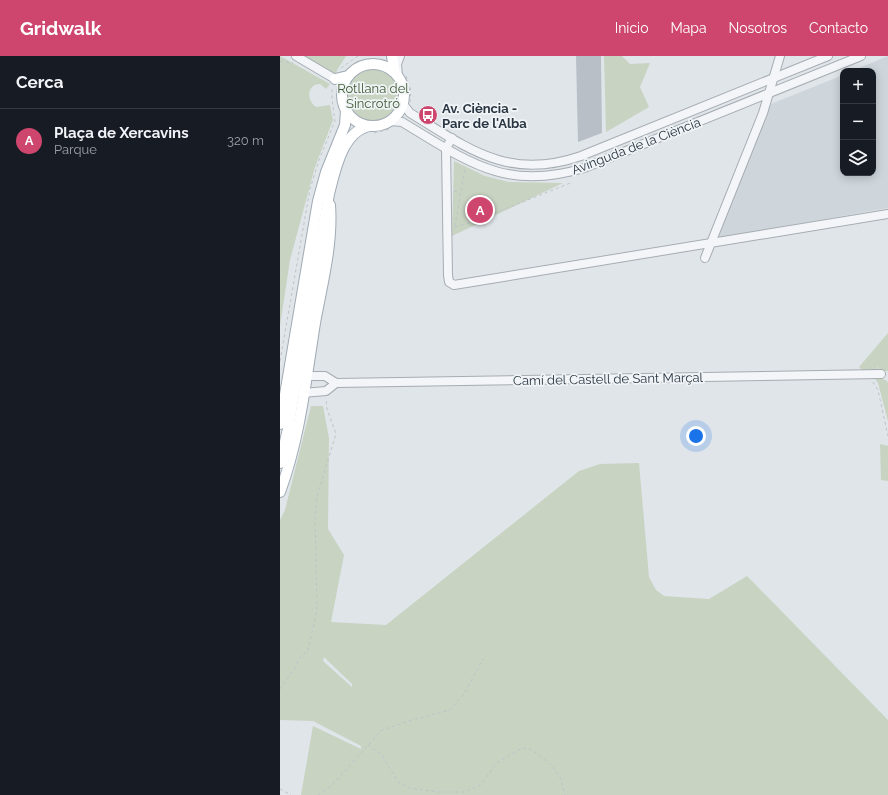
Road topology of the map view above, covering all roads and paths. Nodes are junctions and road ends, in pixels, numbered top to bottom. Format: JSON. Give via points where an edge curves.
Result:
{"nodes":[{"id":1,"x":358,"y":56,"type":"edge"},
{"id":2,"x":392,"y":56,"type":"edge"},
{"id":3,"x":400,"y":56,"type":"edge"},
{"id":4,"x":780,"y":56,"type":"edge"},
{"id":5,"x":828,"y":56,"type":"edge"},
{"id":6,"x":861,"y":56,"type":"edge"},
{"id":7,"x":296,"y":60,"type":"edge"},
{"id":8,"x":376,"y":60,"type":"edge"},
{"id":9,"x":280,"y":61,"type":"edge"},
{"id":10,"x":399,"y":74,"type":"junction"},
{"id":11,"x":348,"y":76,"type":"junction"},
{"id":12,"x":335,"y":78,"type":"junction"},
{"id":13,"x":774,"y":78,"type":"junction"},
{"id":14,"x":342,"y":89,"type":"junction"},
{"id":15,"x":770,"y":93,"type":"junction"},
{"id":16,"x":407,"y":105,"type":"junction"},
{"id":17,"x":346,"y":110,"type":"junction"},
{"id":18,"x":391,"y":124,"type":"junction"},
{"id":19,"x":369,"y":129,"type":"junction"},
{"id":20,"x":452,"y":138,"type":"junction"},
{"id":21,"x":446,"y":148,"type":"junction"},
{"id":22,"x":465,"y":168,"type":"dead end"},
{"id":23,"x":573,"y":182,"type":"dead end"},
{"id":24,"x":450,"y":190,"type":"dead end"},
{"id":25,"x":461,"y":193,"type":"junction"},
{"id":26,"x":329,"y":194,"type":"junction"},
{"id":27,"x":888,"y":214,"type":"edge"},
{"id":28,"x":450,"y":227,"type":"dead end"},
{"id":29,"x":455,"y":227,"type":"junction"},
{"id":30,"x":710,"y":244,"type":"junction"},
{"id":31,"x":705,"y":258,"type":"dead end"},
{"id":32,"x":280,"y":361,"type":"edge"},
{"id":33,"x":863,"y":374,"type":"junction"},
{"id":34,"x":881,"y":374,"type":"dead end"},
{"id":35,"x":306,"y":376,"type":"junction"},
{"id":36,"x":336,"y":383,"type":"junction"},
{"id":37,"x":326,"y":391,"type":"junction"},
{"id":38,"x":304,"y":392,"type":"junction"},
{"id":39,"x":280,"y":424,"type":"edge"},
{"id":40,"x":888,"y":436,"type":"edge"},
{"id":41,"x":280,"y":463,"type":"edge"},
{"id":42,"x":280,"y":492,"type":"edge"},
{"id":43,"x":483,"y":658,"type":"dead end"},
{"id":44,"x":280,"y":689,"type":"edge"},
{"id":45,"x":368,"y":746,"type":"junction"},
{"id":46,"x":280,"y":789,"type":"edge"},
{"id":47,"x":291,"y":795,"type":"edge"},
{"id":48,"x":318,"y":795,"type":"edge"},
{"id":49,"x":565,"y":795,"type":"edge"}],
"edges":[{"from":1,"to":12,"type":"path","via":[[346,64]]},
{"from":2,"to":10,"type":"main road"},
{"from":3,"to":10,"type":"street"},
{"from":4,"to":13,"type":"street"},
{"from":5,"to":13,"type":"street","name":"Avinguda de la Ciència"},
{"from":6,"to":15,"type":"street","name":"Avinguda de la Ciència"},
{"from":7,"to":9,"type":"path"},
{"from":7,"to":12,"type":"street"},
{"from":8,"to":10,"type":"main road"},
{"from":8,"to":11,"type":"main road","via":[[359,67]]},
{"from":10,"to":16,"type":"main road"},
{"from":10,"to":16,"type":"path","via":[[411,91]]},
{"from":11,"to":12,"type":"main road"},
{"from":11,"to":14,"type":"main road"},
{"from":12,"to":14,"type":"main road"},
{"from":12,"to":32,"type":"path","via":[[331,95],[336,117],[310,189]]},
{"from":13,"to":15,"type":"street"},
{"from":13,"to":20,"type":"street","name":"Avinguda de la Ciència","via":[[581,156],[549,165],[521,165],[497,160],[476,152]]},
{"from":14,"to":17,"type":"main road"},
{"from":15,"to":21,"type":"street","name":"Avinguda de la Ciència","via":[[584,168],[556,176],[531,178],[505,175],[468,162]]},
{"from":15,"to":30,"type":"street"},
{"from":16,"to":18,"type":"main road"},
{"from":16,"to":20,"type":"street","name":"Avinguda de la Ciència","via":[[410,113]]},
{"from":17,"to":19,"type":"main road"},
{"from":17,"to":39,"type":"main road","via":[[345,125],[328,165],[318,201]]},
{"from":18,"to":19,"type":"main road"},
{"from":18,"to":19,"type":"path","via":[[383,132]]},
{"from":18,"to":21,"type":"street","name":"Avinguda de la Ciència","via":[[402,122]]},
{"from":19,"to":26,"type":"main road","via":[[360,128],[350,138]]},
{"from":20,"to":21,"type":"street"},
{"from":21,"to":30,"type":"street","via":[[448,275],[449,282],[454,285]]},
{"from":22,"to":25,"type":"path"},
{"from":23,"to":29,"type":"path"},
{"from":24,"to":25,"type":"path"},
{"from":25,"to":29,"type":"path"},
{"from":26,"to":35,"type":"main road","via":[[330,235]]},
{"from":26,"to":41,"type":"main road"},
{"from":27,"to":30,"type":"street"},
{"from":28,"to":29,"type":"path"},
{"from":30,"to":31,"type":"street"},
{"from":33,"to":34,"type":"street","name":"Camí del Castell de Sant Marçal"},
{"from":33,"to":36,"type":"street","name":"Camí del Castell de Sant Marçal"},
{"from":33,"to":40,"type":"path","via":[[878,390]]},
{"from":35,"to":36,"type":"street","name":"Camí del Castell de Sant Marçal","via":[[324,376]]},
{"from":35,"to":38,"type":"main road"},
{"from":36,"to":37,"type":"street"},
{"from":37,"to":38,"type":"street"},
{"from":37,"to":44,"type":"path","via":[[325,400],[336,434],[316,496],[317,610],[308,650],[298,660]]},
{"from":38,"to":42,"type":"main road","via":[[293,447]]},
{"from":43,"to":45,"type":"path","via":[[464,694],[450,710],[382,730]]},
{"from":45,"to":48,"type":"path","via":[[331,786]]},
{"from":45,"to":49,"type":"path","via":[[381,754],[398,782],[409,788],[438,792],[465,792],[480,785],[498,762],[520,749],[528,748],[539,755],[560,777]]},
{"from":46,"to":47,"type":"path"}]}
